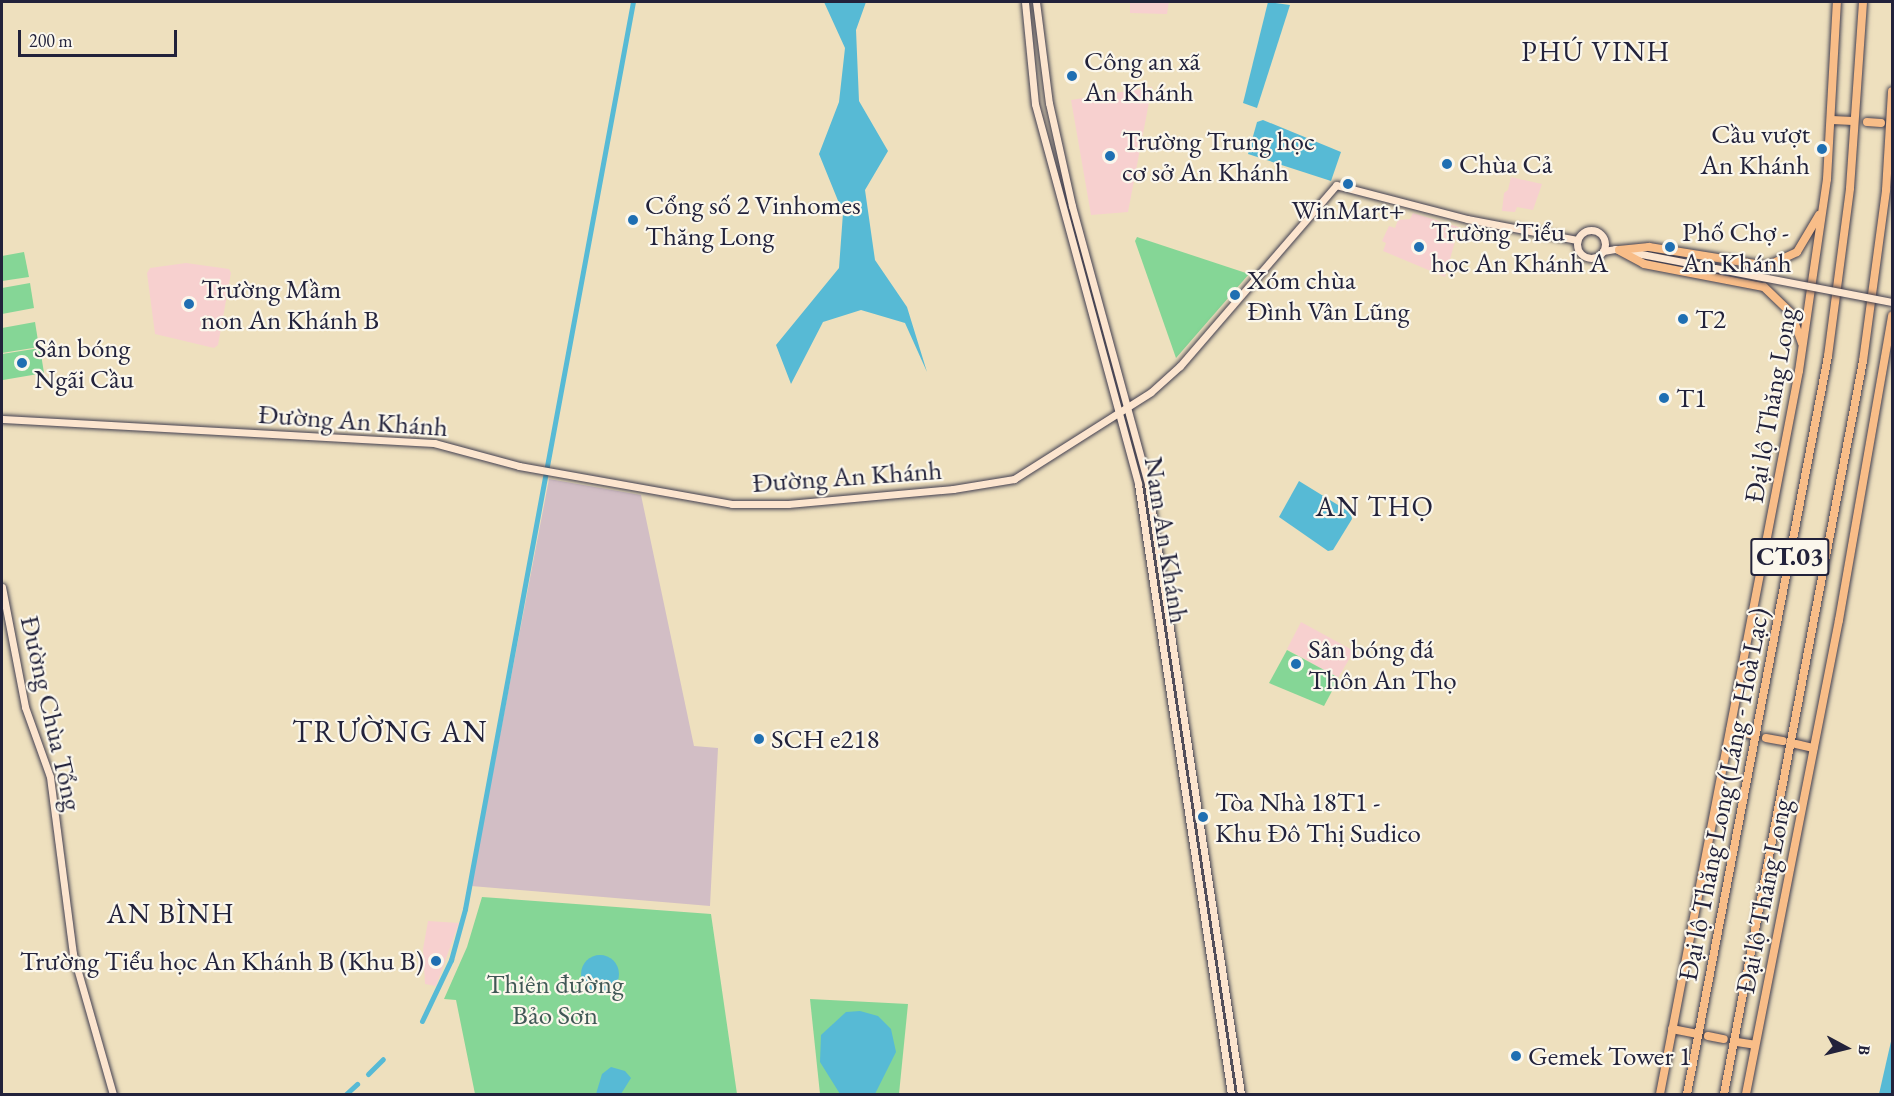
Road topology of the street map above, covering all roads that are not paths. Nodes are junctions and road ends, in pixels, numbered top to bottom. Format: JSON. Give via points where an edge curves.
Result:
{"nodes":[{"id":1,"x":1025,"y":2,"type":"edge"},
{"id":2,"x":1036,"y":2,"type":"edge"},
{"id":3,"x":1863,"y":2,"type":"edge"},
{"id":4,"x":1837,"y":5,"type":"edge"},
{"id":5,"x":1893,"y":91,"type":"edge"},
{"id":6,"x":1832,"y":120,"type":"junction"},
{"id":7,"x":1853,"y":121,"type":"dead end"},
{"id":8,"x":1867,"y":122,"type":"dead end"},
{"id":9,"x":1881,"y":123,"type":"dead end"},
{"id":10,"x":1823,"y":208,"type":"junction"},
{"id":11,"x":1577,"y":240,"type":"junction"},
{"id":12,"x":1604,"y":242,"type":"junction"},
{"id":13,"x":1617,"y":250,"type":"junction"},
{"id":14,"x":1603,"y":251,"type":"junction"},
{"id":15,"x":1893,"y":302,"type":"edge"},
{"id":16,"x":1893,"y":315,"type":"edge"},
{"id":17,"x":1803,"y":346,"type":"junction"},
{"id":18,"x":1893,"y":364,"type":"edge"},
{"id":19,"x":1885,"y":376,"type":"junction"},
{"id":20,"x":1129,"y":405,"type":"junction"},
{"id":21,"x":1120,"y":410,"type":"junction"},
{"id":22,"x":2,"y":419,"type":"edge"},
{"id":23,"x":2,"y":587,"type":"edge"},
{"id":24,"x":1164,"y":656,"type":"junction"},
{"id":25,"x":1174,"y":657,"type":"junction"},
{"id":26,"x":1730,"y":730,"type":"junction"},
{"id":27,"x":1754,"y":735,"type":"dead end"},
{"id":28,"x":1766,"y":738,"type":"dead end"},
{"id":29,"x":1783,"y":741,"type":"dead end"},
{"id":30,"x":1796,"y":744,"type":"dead end"},
{"id":31,"x":1814,"y":748,"type":"junction"},
{"id":32,"x":1672,"y":1029,"type":"junction"},
{"id":33,"x":1698,"y":1034,"type":"dead end"},
{"id":34,"x":1708,"y":1036,"type":"dead end"},
{"id":35,"x":1724,"y":1039,"type":"dead end"},
{"id":36,"x":1737,"y":1042,"type":"dead end"},
{"id":37,"x":1755,"y":1045,"type":"junction"},
{"id":38,"x":1659,"y":1093,"type":"edge"},
{"id":39,"x":1241,"y":1094,"type":"edge"},
{"id":40,"x":112,"y":1095,"type":"edge"},
{"id":41,"x":1231,"y":1095,"type":"edge"},
{"id":42,"x":1236,"y":1095,"type":"edge"},
{"id":43,"x":1687,"y":1095,"type":"edge"},
{"id":44,"x":1724,"y":1095,"type":"edge"},
{"id":45,"x":1746,"y":1095,"type":"edge"}],
"edges":[{"from":1,"to":21,"type":"street","name":"Nam An Khánh","via":[[1035,104]]},
{"from":2,"to":20,"type":"street","name":"Nam An Khánh","via":[[1049,103],[1071,206]]},
{"from":3,"to":43,"type":"highway","name":"Đại lộ Thăng Long (Láng - Hoà Lạc)","number":"CT.03","via":[[1850,188],[1828,356]]},
{"from":4,"to":6,"type":"main road","name":"Đại lộ Thăng Long"},
{"from":5,"to":44,"type":"highway","name":"Đại lộ Thăng Long (Láng - Hoà Lạc)","number":"CT.03","via":[[1886,190],[1863,361]]},
{"from":6,"to":7,"type":"main road"},
{"from":6,"to":10,"type":"main road","name":"Đại lộ Thăng Long"},
{"from":8,"to":9,"type":"main road"},
{"from":10,"to":13,"type":"main road","via":[[1797,252],[1767,266],[1649,247]]},
{"from":10,"to":17,"type":"main road","name":"Đại lộ Thăng Long"},
{"from":11,"to":12,"type":"street","via":[[1585,230],[1593,230],[1601,234]]},
{"from":11,"to":14,"type":"street","via":[[1578,248],[1586,256]]},
{"from":11,"to":20,"type":"street","name":"Đường An Khánh","via":[[1467,219],[1336,185],[1180,366]]},
{"from":12,"to":13,"type":"street"},
{"from":12,"to":14,"type":"street"},
{"from":13,"to":14,"type":"street"},
{"from":13,"to":15,"type":"street","bridge":true},
{"from":13,"to":17,"type":"main road","via":[[1644,264],[1764,287],[1791,313]]},
{"from":16,"to":19,"type":"main road","name":"Đại lộ Thăng Long"},
{"from":17,"to":26,"type":"main road","name":"Đại lộ Thăng Long"},
{"from":18,"to":19,"type":"main road"},
{"from":19,"to":31,"type":"main road","name":"Đại lộ Thăng Long"},
{"from":20,"to":21,"type":"street","name":"Đường An Khánh"},
{"from":20,"to":25,"type":"street","name":"Nam An Khánh","via":[[1148,484]]},
{"from":21,"to":22,"type":"street","name":"Đường An Khánh","via":[[1014,479],[954,489],[755,505],[547,471],[442,445]]},
{"from":21,"to":24,"type":"street","name":"Nam An Khánh","via":[[1138,484]]},
{"from":23,"to":40,"type":"street","name":"Đường Chùa Tổng","via":[[25,707],[50,777],[74,954]]},
{"from":24,"to":25,"type":"street"},
{"from":24,"to":41,"type":"street","name":"Nam An Khánh"},
{"from":25,"to":39,"type":"street","name":"Nam An Khánh"},
{"from":26,"to":27,"type":"main road"},
{"from":26,"to":32,"type":"main road","name":"Đại lộ Thăng Long"},
{"from":28,"to":29,"type":"main road"},
{"from":30,"to":31,"type":"main road"},
{"from":31,"to":37,"type":"main road","name":"Đại lộ Thăng Long"},
{"from":32,"to":33,"type":"main road"},
{"from":32,"to":38,"type":"main road","name":"Đại lộ Thăng Long"},
{"from":34,"to":35,"type":"main road"},
{"from":36,"to":37,"type":"main road"},
{"from":37,"to":45,"type":"main road","name":"Đại lộ Thăng Long"},
{"from":39,"to":42,"type":"street"}]}
